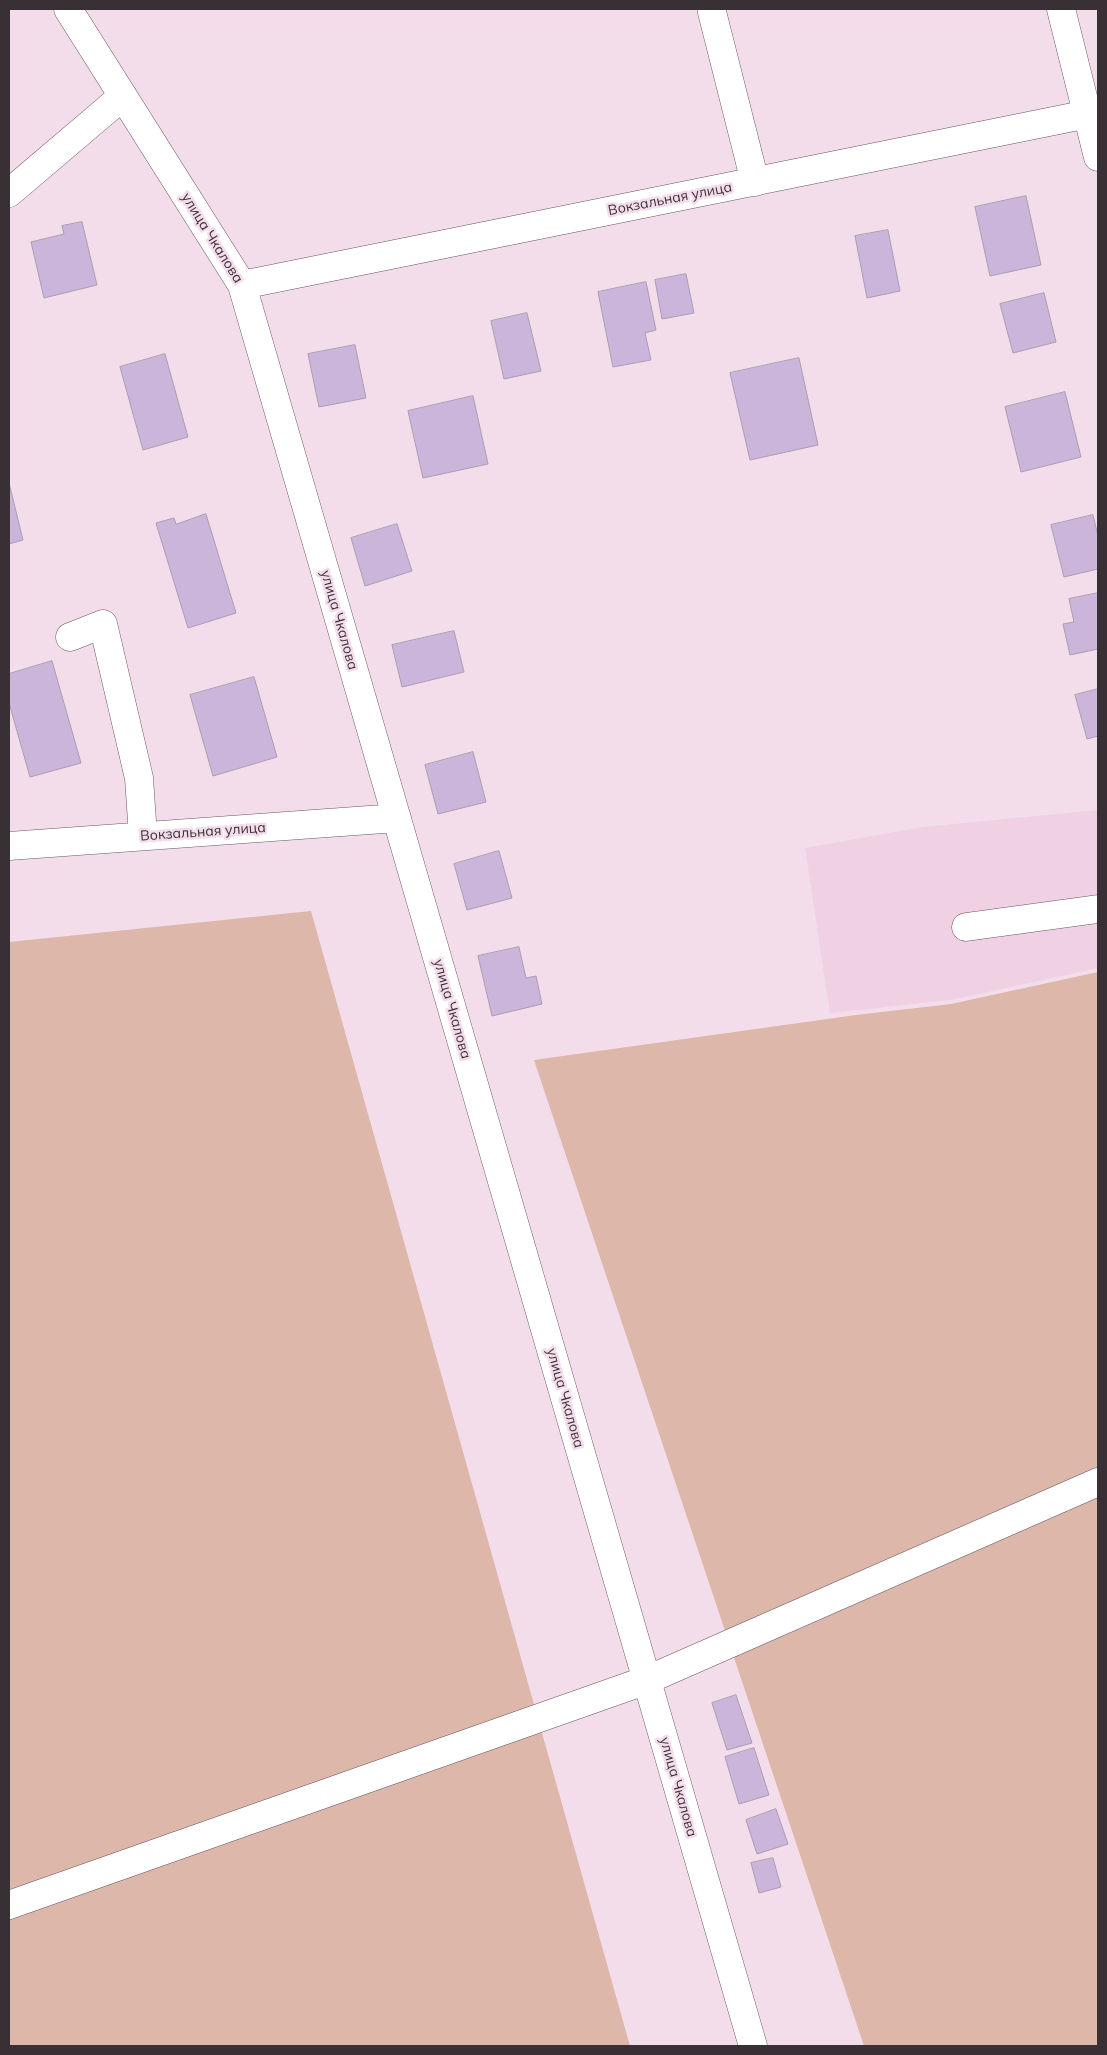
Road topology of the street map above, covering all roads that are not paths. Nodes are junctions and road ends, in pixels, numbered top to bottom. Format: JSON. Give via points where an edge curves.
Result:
{"nodes":[{"id":1,"x":68,"y":9,"type":"edge"},
{"id":2,"x":1062,"y":9,"type":"edge"},
{"id":3,"x":712,"y":12,"type":"dead end"},
{"id":4,"x":123,"y":96,"type":"junction"},
{"id":5,"x":1094,"y":113,"type":"edge"},
{"id":6,"x":1098,"y":157,"type":"edge"},
{"id":7,"x":755,"y":182,"type":"junction"},
{"id":8,"x":9,"y":193,"type":"edge"},
{"id":9,"x":242,"y":285,"type":"junction"},
{"id":10,"x":70,"y":637,"type":"dead end"},
{"id":11,"x":397,"y":818,"type":"junction"},
{"id":12,"x":143,"y":836,"type":"junction"},
{"id":13,"x":9,"y":846,"type":"edge"},
{"id":14,"x":1098,"y":909,"type":"edge"},
{"id":15,"x":966,"y":927,"type":"dead end"},
{"id":16,"x":1098,"y":1482,"type":"edge"},
{"id":17,"x":647,"y":1680,"type":"junction"},
{"id":18,"x":9,"y":1905,"type":"edge"},
{"id":19,"x":753,"y":2046,"type":"edge"}],
"edges":[{"from":1,"to":4,"type":"street","name":"улица Чкалова"},
{"from":2,"to":5,"type":"street"},
{"from":3,"to":7,"type":"street"},
{"from":4,"to":8,"type":"street"},
{"from":4,"to":9,"type":"street","name":"улица Чкалова"},
{"from":5,"to":6,"type":"street"},
{"from":5,"to":7,"type":"street","name":"Вокзальная улица"},
{"from":7,"to":9,"type":"street","name":"Вокзальная улица"},
{"from":9,"to":11,"type":"street","name":"улица Чкалова"},
{"from":10,"to":12,"type":"street","via":[[103,624],[139,778]]},
{"from":11,"to":12,"type":"street","name":"Вокзальная улица"},
{"from":11,"to":17,"type":"street","name":"улица Чкалова"},
{"from":12,"to":13,"type":"street","name":"Вокзальная улица"},
{"from":14,"to":15,"type":"street"},
{"from":16,"to":17,"type":"street"},
{"from":17,"to":18,"type":"street"},
{"from":17,"to":19,"type":"street","name":"улица Чкалова"}]}
